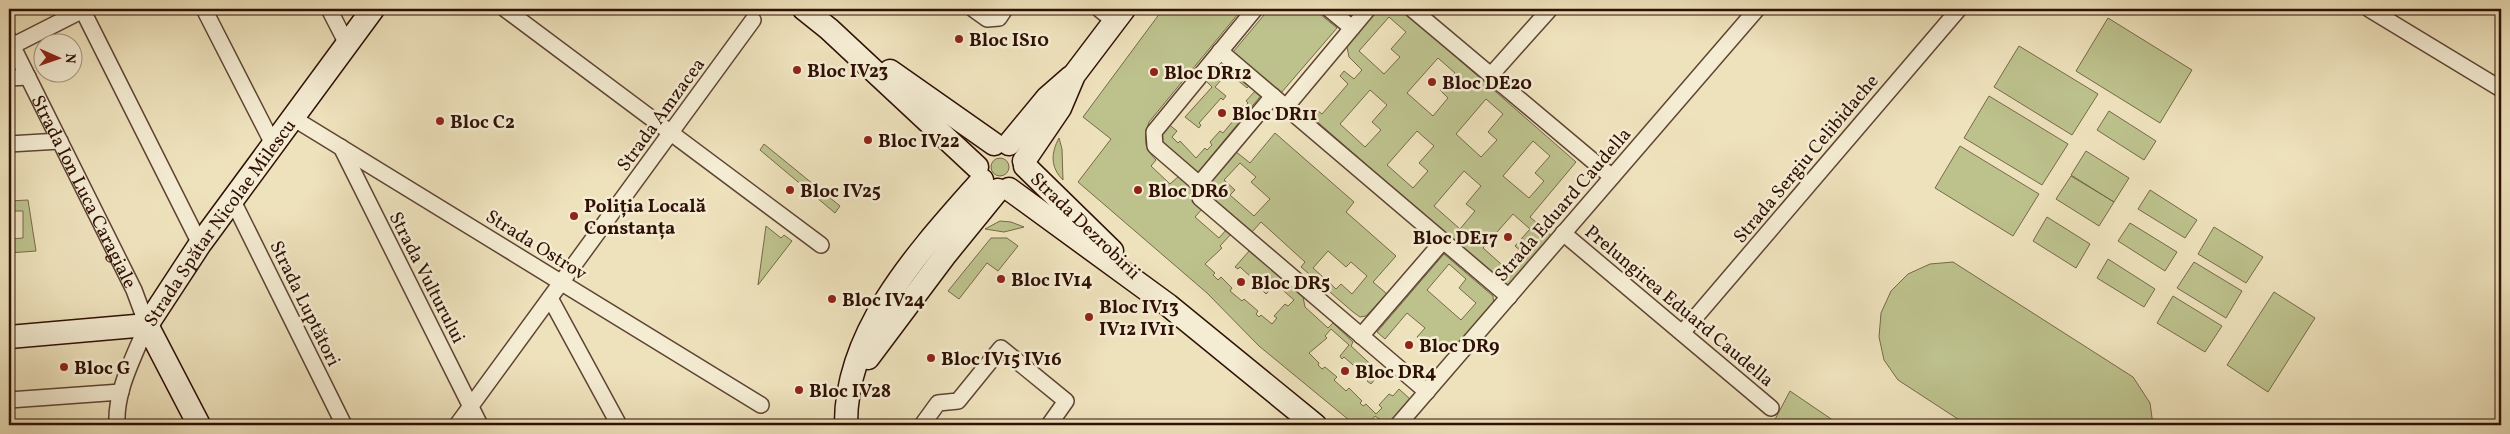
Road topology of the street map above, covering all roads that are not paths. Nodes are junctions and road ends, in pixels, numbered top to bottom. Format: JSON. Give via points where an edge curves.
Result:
{"nodes":[{"id":1,"x":83,"y":9,"type":"edge"},
{"id":2,"x":204,"y":9,"type":"edge"},
{"id":3,"x":329,"y":9,"type":"edge"},
{"id":4,"x":373,"y":9,"type":"edge"},
{"id":5,"x":505,"y":9,"type":"edge"},
{"id":6,"x":804,"y":9,"type":"edge"},
{"id":7,"x":973,"y":9,"type":"edge"},
{"id":8,"x":1005,"y":9,"type":"edge"},
{"id":9,"x":1255,"y":9,"type":"edge"},
{"id":10,"x":1329,"y":9,"type":"edge"},
{"id":11,"x":1368,"y":9,"type":"edge"},
{"id":12,"x":1412,"y":9,"type":"edge"},
{"id":13,"x":1550,"y":9,"type":"edge"},
{"id":14,"x":1757,"y":9,"type":"edge"},
{"id":15,"x":1959,"y":9,"type":"edge"},
{"id":16,"x":2369,"y":9,"type":"edge"},
{"id":17,"x":1113,"y":13,"type":"edge"},
{"id":18,"x":753,"y":20,"type":"dead end"},
{"id":19,"x":1352,"y":28,"type":"junction"},
{"id":20,"x":829,"y":29,"type":"junction"},
{"id":21,"x":10,"y":42,"type":"edge"},
{"id":22,"x":346,"y":44,"type":"junction"},
{"id":23,"x":1220,"y":51,"type":"junction"},
{"id":24,"x":1074,"y":75,"type":"junction"},
{"id":25,"x":1491,"y":75,"type":"junction"},
{"id":26,"x":28,"y":77,"type":"junction"},
{"id":27,"x":9,"y":78,"type":"edge"},
{"id":28,"x":2501,"y":89,"type":"edge"},
{"id":29,"x":1273,"y":96,"type":"junction"},
{"id":30,"x":1286,"y":107,"type":"junction"},
{"id":31,"x":292,"y":118,"type":"junction"},
{"id":32,"x":671,"y":133,"type":"junction"},
{"id":33,"x":60,"y":141,"type":"junction"},
{"id":34,"x":9,"y":144,"type":"edge"},
{"id":35,"x":273,"y":144,"type":"junction"},
{"id":36,"x":1002,"y":144,"type":"junction"},
{"id":37,"x":341,"y":147,"type":"junction"},
{"id":38,"x":1024,"y":163,"type":"junction"},
{"id":39,"x":1612,"y":177,"type":"junction"},
{"id":40,"x":992,"y":182,"type":"junction"},
{"id":41,"x":1199,"y":184,"type":"junction"},
{"id":42,"x":232,"y":199,"type":"junction"},
{"id":43,"x":1563,"y":233,"type":"junction"},
{"id":44,"x":1442,"y":240,"type":"junction"},
{"id":45,"x":200,"y":244,"type":"junction"},
{"id":46,"x":821,"y":245,"type":"dead end"},
{"id":47,"x":562,"y":282,"type":"junction"},
{"id":48,"x":1509,"y":297,"type":"junction"},
{"id":49,"x":550,"y":298,"type":"junction"},
{"id":50,"x":1168,"y":305,"type":"junction"},
{"id":51,"x":147,"y":325,"type":"junction"},
{"id":52,"x":1682,"y":333,"type":"junction"},
{"id":53,"x":1361,"y":336,"type":"junction"},
{"id":54,"x":9,"y":337,"type":"edge"},
{"id":55,"x":121,"y":392,"type":"junction"},
{"id":56,"x":1427,"y":392,"type":"junction"},
{"id":57,"x":9,"y":400,"type":"edge"},
{"id":58,"x":761,"y":404,"type":"dead end"},
{"id":59,"x":471,"y":407,"type":"junction"},
{"id":60,"x":1771,"y":408,"type":"dead end"},
{"id":61,"x":846,"y":420,"type":"edge"},
{"id":62,"x":116,"y":425,"type":"edge"},
{"id":63,"x":200,"y":425,"type":"edge"},
{"id":64,"x":344,"y":425,"type":"edge"},
{"id":65,"x":457,"y":425,"type":"edge"},
{"id":66,"x":480,"y":425,"type":"edge"},
{"id":67,"x":619,"y":425,"type":"edge"},
{"id":68,"x":922,"y":425,"type":"edge"},
{"id":69,"x":1049,"y":425,"type":"edge"},
{"id":70,"x":1315,"y":425,"type":"edge"},
{"id":71,"x":1398,"y":425,"type":"edge"}],
"edges":[{"from":1,"to":21,"type":"street"},
{"from":1,"to":45,"type":"street"},
{"from":2,"to":35,"type":"street"},
{"from":3,"to":22,"type":"street"},
{"from":4,"to":22,"type":"street","name":"Strada Spătar Nicolae Milescu"},
{"from":5,"to":32,"type":"street"},
{"from":6,"to":20,"type":"street","name":"Strada Dezrobirii"},
{"from":7,"to":8,"type":"street","via":[[987,19],[998,18]]},
{"from":9,"to":23,"type":"street"},
{"from":10,"to":19,"type":"street"},
{"from":11,"to":19,"type":"street"},
{"from":12,"to":25,"type":"street"},
{"from":13,"to":25,"type":"street"},
{"from":14,"to":39,"type":"street","name":"Strada Eduard Caudella"},
{"from":15,"to":52,"type":"street","name":"Strada Sergiu Celibidache"},
{"from":16,"to":28,"type":"street"},
{"from":17,"to":24,"type":"street"},
{"from":18,"to":32,"type":"street","name":"Strada Amzacea"},
{"from":19,"to":30,"type":"street"},
{"from":20,"to":36,"type":"street","name":"Strada Dezrobirii"},
{"from":20,"to":40,"type":"street","name":"Strada Dezrobirii"},
{"from":21,"to":26,"type":"street","name":"Strada Ion Luca Caragiale"},
{"from":22,"to":31,"type":"street","name":"Strada Spătar Nicolae Milescu"},
{"from":23,"to":29,"type":"street"},
{"from":23,"to":41,"type":"street","via":[[1154,132],[1155,146]]},
{"from":24,"to":36,"type":"street"},
{"from":24,"to":38,"type":"street","via":[[1060,108]]},
{"from":25,"to":39,"type":"street"},
{"from":26,"to":27,"type":"street"},
{"from":26,"to":33,"type":"street","name":"Strada Ion Luca Caragiale"},
{"from":29,"to":30,"type":"street"},
{"from":29,"to":41,"type":"street"},
{"from":30,"to":44,"type":"street"},
{"from":31,"to":35,"type":"street","name":"Strada Spătar Nicolae Milescu"},
{"from":31,"to":37,"type":"street","name":"Strada Ostrov"},
{"from":32,"to":46,"type":"street"},
{"from":32,"to":47,"type":"street","name":"Strada Amzacea"},
{"from":33,"to":34,"type":"street"},
{"from":33,"to":51,"type":"street","name":"Strada Ion Luca Caragiale","via":[[134,290]]},
{"from":35,"to":42,"type":"street","name":"Strada Spătar Nicolae Milescu"},
{"from":36,"to":38,"type":"street","name":"Strada Dezrobirii","via":[[1019,151]]},
{"from":36,"to":40,"type":"street","via":[[981,155]]},
{"from":37,"to":47,"type":"street","name":"Strada Ostrov"},
{"from":37,"to":59,"type":"street","name":"Strada Vulturului"},
{"from":38,"to":40,"type":"street","name":"Strada Dezrobirii","via":[[1018,183]]},
{"from":38,"to":50,"type":"street","name":"Strada Dezrobirii"},
{"from":39,"to":43,"type":"street","name":"Strada Eduard Caudella"},
{"from":40,"to":50,"type":"street","name":"Strada Dezrobirii"},
{"from":40,"to":61,"type":"street","via":[[889,327],[858,377]]},
{"from":41,"to":53,"type":"street","via":[[1200,198]]},
{"from":42,"to":45,"type":"street","name":"Strada Spătar Nicolae Milescu"},
{"from":42,"to":64,"type":"street","name":"Strada Luptători"},
{"from":43,"to":48,"type":"street","name":"Strada Eduard Caudella"},
{"from":43,"to":52,"type":"street","name":"Prelungirea Eduard Caudella"},
{"from":44,"to":48,"type":"street"},
{"from":44,"to":53,"type":"street"},
{"from":45,"to":51,"type":"street","name":"Strada Spătar Nicolae Milescu"},
{"from":47,"to":49,"type":"street","name":"Strada Amzacea"},
{"from":47,"to":58,"type":"street","name":"Strada Ostrov"},
{"from":48,"to":56,"type":"street","name":"Strada Eduard Caudella"},
{"from":49,"to":59,"type":"street","name":"Strada Amzacea"},
{"from":49,"to":67,"type":"street"},
{"from":50,"to":70,"type":"street","name":"Strada Dezrobirii"},
{"from":51,"to":54,"type":"street","name":"Strada Spătar Nicolae Milescu"},
{"from":51,"to":55,"type":"street"},
{"from":51,"to":63,"type":"street","name":"Strada Ion Luca Caragiale"},
{"from":52,"to":60,"type":"street","name":"Prelungirea Eduard Caudella"},
{"from":53,"to":56,"type":"street"},
{"from":55,"to":57,"type":"street"},
{"from":55,"to":62,"type":"street"},
{"from":56,"to":71,"type":"street","name":"Strada Eduard Caudella"},
{"from":59,"to":65,"type":"street","name":"Strada Amzacea"},
{"from":59,"to":66,"type":"street","name":"Strada Vulturului"},
{"from":68,"to":69,"type":"street","via":[[938,403],[958,401],[1000,348],[1066,401]]}]}
